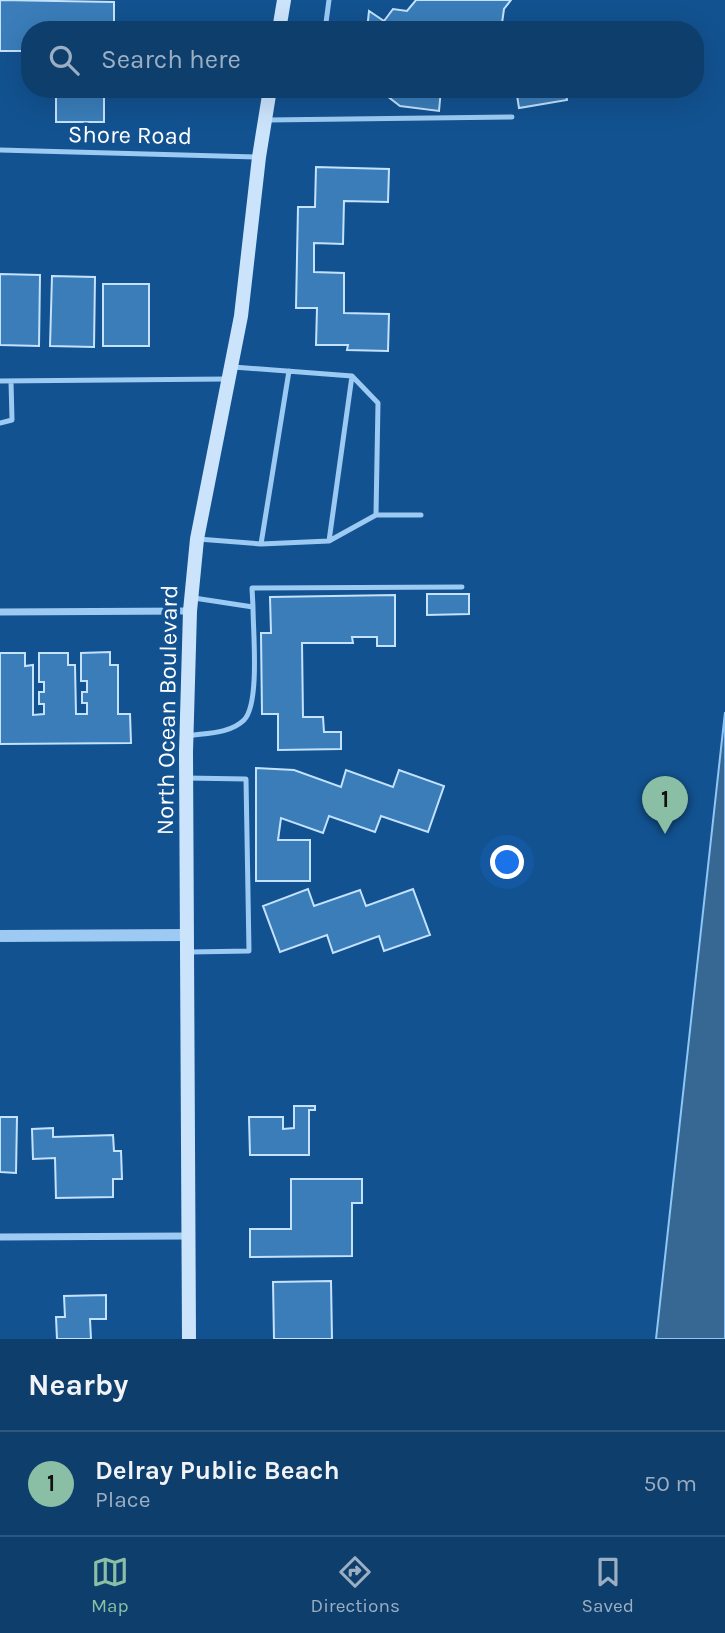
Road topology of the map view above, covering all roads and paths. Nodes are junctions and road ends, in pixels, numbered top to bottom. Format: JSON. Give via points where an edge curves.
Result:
{"nodes":[{"id":1,"x":284,"y":0,"type":"edge"},
{"id":2,"x":329,"y":0,"type":"edge"},
{"id":3,"x":280,"y":21,"type":"edge"},
{"id":4,"x":326,"y":21,"type":"edge"},
{"id":5,"x":269,"y":98,"type":"edge"},
{"id":6,"x":512,"y":117,"type":"dead end"},
{"id":7,"x":265,"y":120,"type":"junction"},
{"id":8,"x":0,"y":149,"type":"edge"},
{"id":9,"x":259,"y":157,"type":"junction"},
{"id":10,"x":289,"y":371,"type":"junction"},
{"id":11,"x":228,"y":373,"type":"junction"},
{"id":12,"x":352,"y":376,"type":"junction"},
{"id":13,"x":0,"y":381,"type":"edge"},
{"id":14,"x":11,"y":381,"type":"junction"},
{"id":15,"x":0,"y":423,"type":"edge"},
{"id":16,"x":376,"y":515,"type":"junction"},
{"id":17,"x":421,"y":515,"type":"dead end"},
{"id":18,"x":197,"y":539,"type":"junction"},
{"id":19,"x":329,"y":541,"type":"junction"},
{"id":20,"x":261,"y":544,"type":"junction"},
{"id":21,"x":462,"y":587,"type":"dead end"},
{"id":22,"x":190,"y":604,"type":"junction"},
{"id":23,"x":253,"y":607,"type":"junction"},
{"id":24,"x":0,"y":612,"type":"edge"},
{"id":25,"x":187,"y":736,"type":"junction"},
{"id":26,"x":186,"y":778,"type":"junction"},
{"id":27,"x":187,"y":935,"type":"junction"},
{"id":28,"x":0,"y":936,"type":"edge"},
{"id":29,"x":187,"y":952,"type":"junction"},
{"id":30,"x":189,"y":1236,"type":"junction"},
{"id":31,"x":0,"y":1237,"type":"edge"},
{"id":32,"x":189,"y":1339,"type":"edge"}],
"edges":[{"from":1,"to":3,"type":"main road"},
{"from":2,"to":4,"type":"lane"},
{"from":5,"to":7,"type":"main road","name":"North Ocean Boulevard"},
{"from":6,"to":7,"type":"lane"},
{"from":7,"to":9,"type":"main road","name":"North Ocean Boulevard"},
{"from":8,"to":9,"type":"lane","name":"Shore Road"},
{"from":9,"to":11,"type":"main road","name":"North Ocean Boulevard","via":[[241,316]]},
{"from":10,"to":11,"type":"lane"},
{"from":10,"to":12,"type":"lane"},
{"from":10,"to":20,"type":"lane"},
{"from":11,"to":14,"type":"lane"},
{"from":11,"to":18,"type":"main road","name":"North Ocean Boulevard"},
{"from":12,"to":16,"type":"lane","via":[[378,403]]},
{"from":12,"to":19,"type":"lane"},
{"from":13,"to":14,"type":"lane"},
{"from":14,"to":15,"type":"lane","via":[[12,420]]},
{"from":16,"to":17,"type":"lane"},
{"from":16,"to":19,"type":"lane"},
{"from":18,"to":20,"type":"lane"},
{"from":18,"to":22,"type":"main road","name":"North Ocean Boulevard"},
{"from":19,"to":20,"type":"lane"},
{"from":21,"to":23,"type":"lane","via":[[252,588]]},
{"from":22,"to":23,"type":"lane"},
{"from":22,"to":24,"type":"street"},
{"from":22,"to":25,"type":"main road","name":"North Ocean Boulevard"},
{"from":23,"to":25,"type":"lane","via":[[253,702],[244,720],[225,731]]},
{"from":25,"to":26,"type":"main road","name":"North Ocean Boulevard"},
{"from":26,"to":27,"type":"main road","name":"North Ocean Boulevard"},
{"from":26,"to":29,"type":"lane","via":[[246,779],[249,951]]},
{"from":27,"to":28,"type":"street"},
{"from":27,"to":29,"type":"main road","name":"North Ocean Boulevard"},
{"from":29,"to":30,"type":"main road","name":"North Ocean Boulevard"},
{"from":30,"to":31,"type":"street"},
{"from":30,"to":32,"type":"main road","name":"North Ocean Boulevard"}]}
